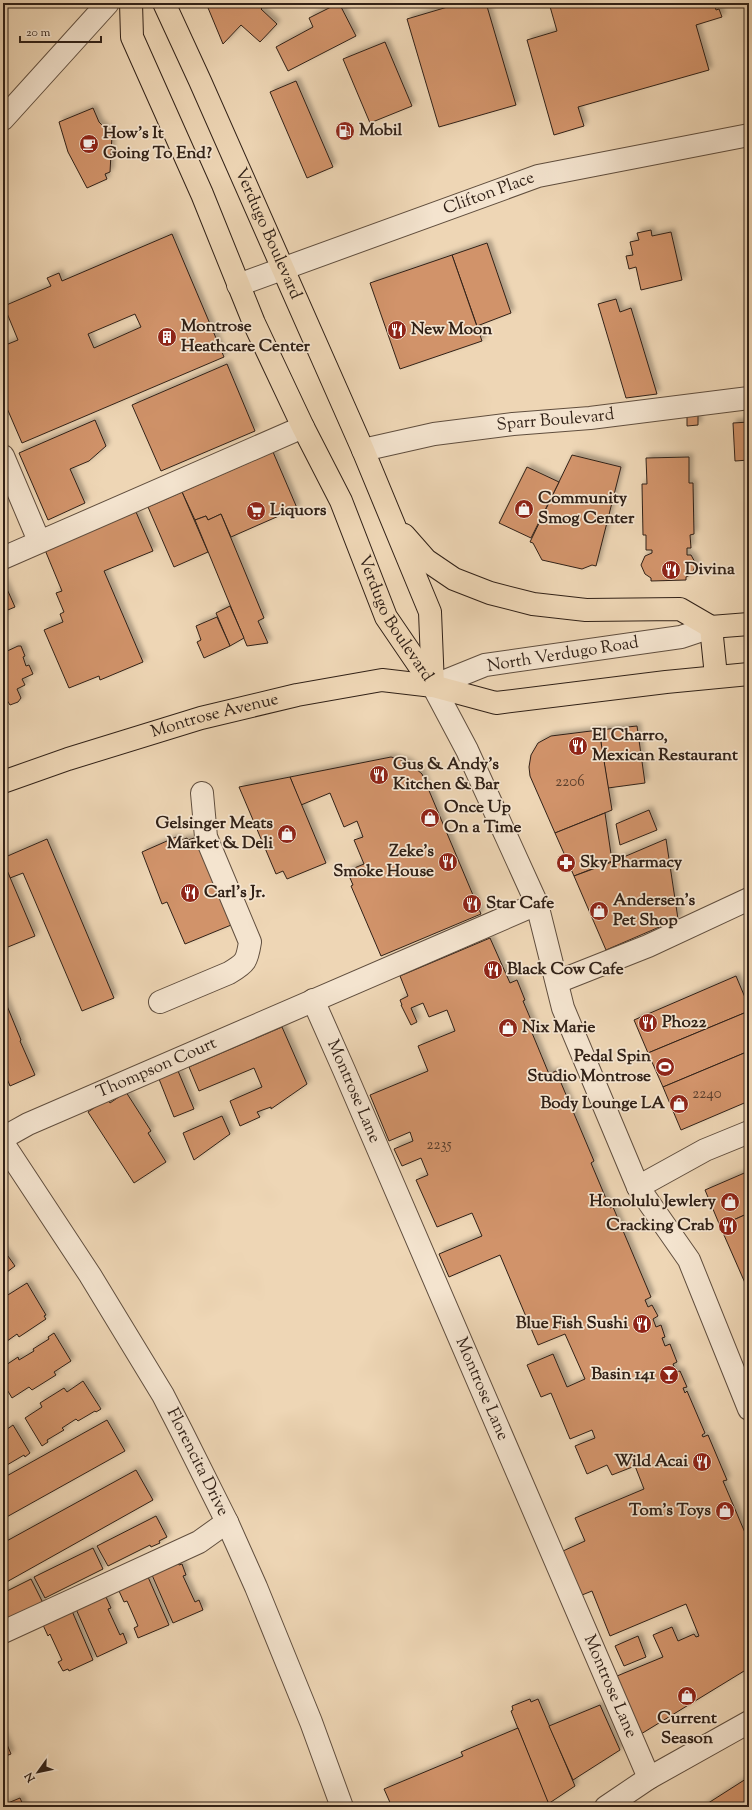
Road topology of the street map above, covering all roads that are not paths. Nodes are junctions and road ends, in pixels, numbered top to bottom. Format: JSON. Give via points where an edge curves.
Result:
{"nodes":[{"id":1,"x":108,"y":3,"type":"edge"},
{"id":2,"x":131,"y":3,"type":"edge"},
{"id":3,"x":164,"y":3,"type":"edge"},
{"id":4,"x":3,"y":119,"type":"edge"},
{"id":5,"x":749,"y":135,"type":"edge"},
{"id":6,"x":283,"y":268,"type":"junction"},
{"id":7,"x":238,"y":285,"type":"junction"},
{"id":8,"x":749,"y":398,"type":"edge"},
{"id":9,"x":303,"y":426,"type":"junction"},
{"id":10,"x":363,"y":450,"type":"junction"},
{"id":11,"x":3,"y":456,"type":"edge"},
{"id":12,"x":393,"y":522,"type":"junction"},
{"id":13,"x":39,"y":541,"type":"junction"},
{"id":14,"x":3,"y":558,"type":"edge"},
{"id":15,"x":749,"y":624,"type":"edge"},
{"id":16,"x":711,"y":627,"type":"junction"},
{"id":17,"x":749,"y":674,"type":"edge"},
{"id":18,"x":716,"y":676,"type":"junction"},
{"id":19,"x":433,"y":686,"type":"junction"},
{"id":20,"x":3,"y":782,"type":"edge"},
{"id":21,"x":202,"y":792,"type":"dead end"},
{"id":22,"x":749,"y":899,"type":"edge"},
{"id":23,"x":537,"y":904,"type":"junction"},
{"id":24,"x":557,"y":982,"type":"junction"},
{"id":25,"x":312,"y":1000,"type":"junction"},
{"id":26,"x":160,"y":1002,"type":"dead end"},
{"id":27,"x":749,"y":1132,"type":"edge"},
{"id":28,"x":3,"y":1138,"type":"edge"},
{"id":29,"x":3,"y":1143,"type":"edge"},
{"id":30,"x":638,"y":1187,"type":"junction"},
{"id":31,"x":749,"y":1409,"type":"edge"},
{"id":32,"x":227,"y":1522,"type":"junction"},
{"id":33,"x":3,"y":1632,"type":"edge"},
{"id":34,"x":749,"y":1722,"type":"edge"},
{"id":35,"x":649,"y":1778,"type":"junction"},
{"id":36,"x":342,"y":1807,"type":"edge"},
{"id":37,"x":606,"y":1807,"type":"edge"}],
"edges":[{"from":1,"to":4,"type":"street"},
{"from":2,"to":7,"type":"main road","name":"Verdugo Boulevard","via":[[132,37],[202,194]]},
{"from":3,"to":6,"type":"main road","name":"Verdugo Boulevard"},
{"from":5,"to":6,"type":"street","name":"Clifton Place","via":[[538,176]]},
{"from":6,"to":7,"type":"street","name":"Clifton Place"},
{"from":6,"to":10,"type":"main road","name":"Verdugo Boulevard"},
{"from":7,"to":9,"type":"main road","name":"Verdugo Boulevard"},
{"from":8,"to":10,"type":"street","name":"Sparr Boulevard","via":[[434,434]]},
{"from":9,"to":13,"type":"street"},
{"from":9,"to":19,"type":"main road","name":"Verdugo Boulevard","via":[[341,501],[386,616]]},
{"from":10,"to":12,"type":"main road","name":"Verdugo Boulevard"},
{"from":11,"to":13,"type":"street"},
{"from":12,"to":16,"type":"main road","via":[[431,564],[454,580],[490,593],[533,604],[586,610],[680,609]]},
{"from":12,"to":19,"type":"main road","name":"Verdugo Boulevard","via":[[430,612]]},
{"from":13,"to":14,"type":"street"},
{"from":15,"to":16,"type":"main road","name":"North Verdugo Road"},
{"from":16,"to":18,"type":"main road"},
{"from":16,"to":19,"type":"street","name":"North Verdugo Road","via":[[682,637],[485,666]]},
{"from":17,"to":18,"type":"main road","name":"North Verdugo Road"},
{"from":18,"to":19,"type":"main road","name":"North Verdugo Road","via":[[496,703]]},
{"from":19,"to":20,"type":"main road","name":"Montrose Avenue","via":[[382,680],[297,695],[184,723]]},
{"from":19,"to":23,"type":"street","via":[[467,750]]},
{"from":21,"to":26,"type":"street","via":[[206,837],[250,942],[247,959],[229,973]]},
{"from":22,"to":24,"type":"street","via":[[648,946]]},
{"from":23,"to":24,"type":"street"},
{"from":23,"to":25,"type":"street","name":"Thompson Court"},
{"from":24,"to":30,"type":"street","via":[[563,1008]]},
{"from":25,"to":28,"type":"street","name":"Thompson Court","via":[[28,1124]]},
{"from":25,"to":35,"type":"street","name":"Montrose Lane"},
{"from":27,"to":30,"type":"street","via":[[705,1150]]},
{"from":29,"to":32,"type":"street","name":"Florencita Drive","via":[[90,1275],[163,1395]]},
{"from":30,"to":31,"type":"street","via":[[689,1260]]},
{"from":32,"to":33,"type":"street","via":[[199,1542]]},
{"from":32,"to":36,"type":"street","name":"Florencita Drive","via":[[285,1655]]},
{"from":34,"to":35,"type":"street"},
{"from":35,"to":37,"type":"street"}]}
